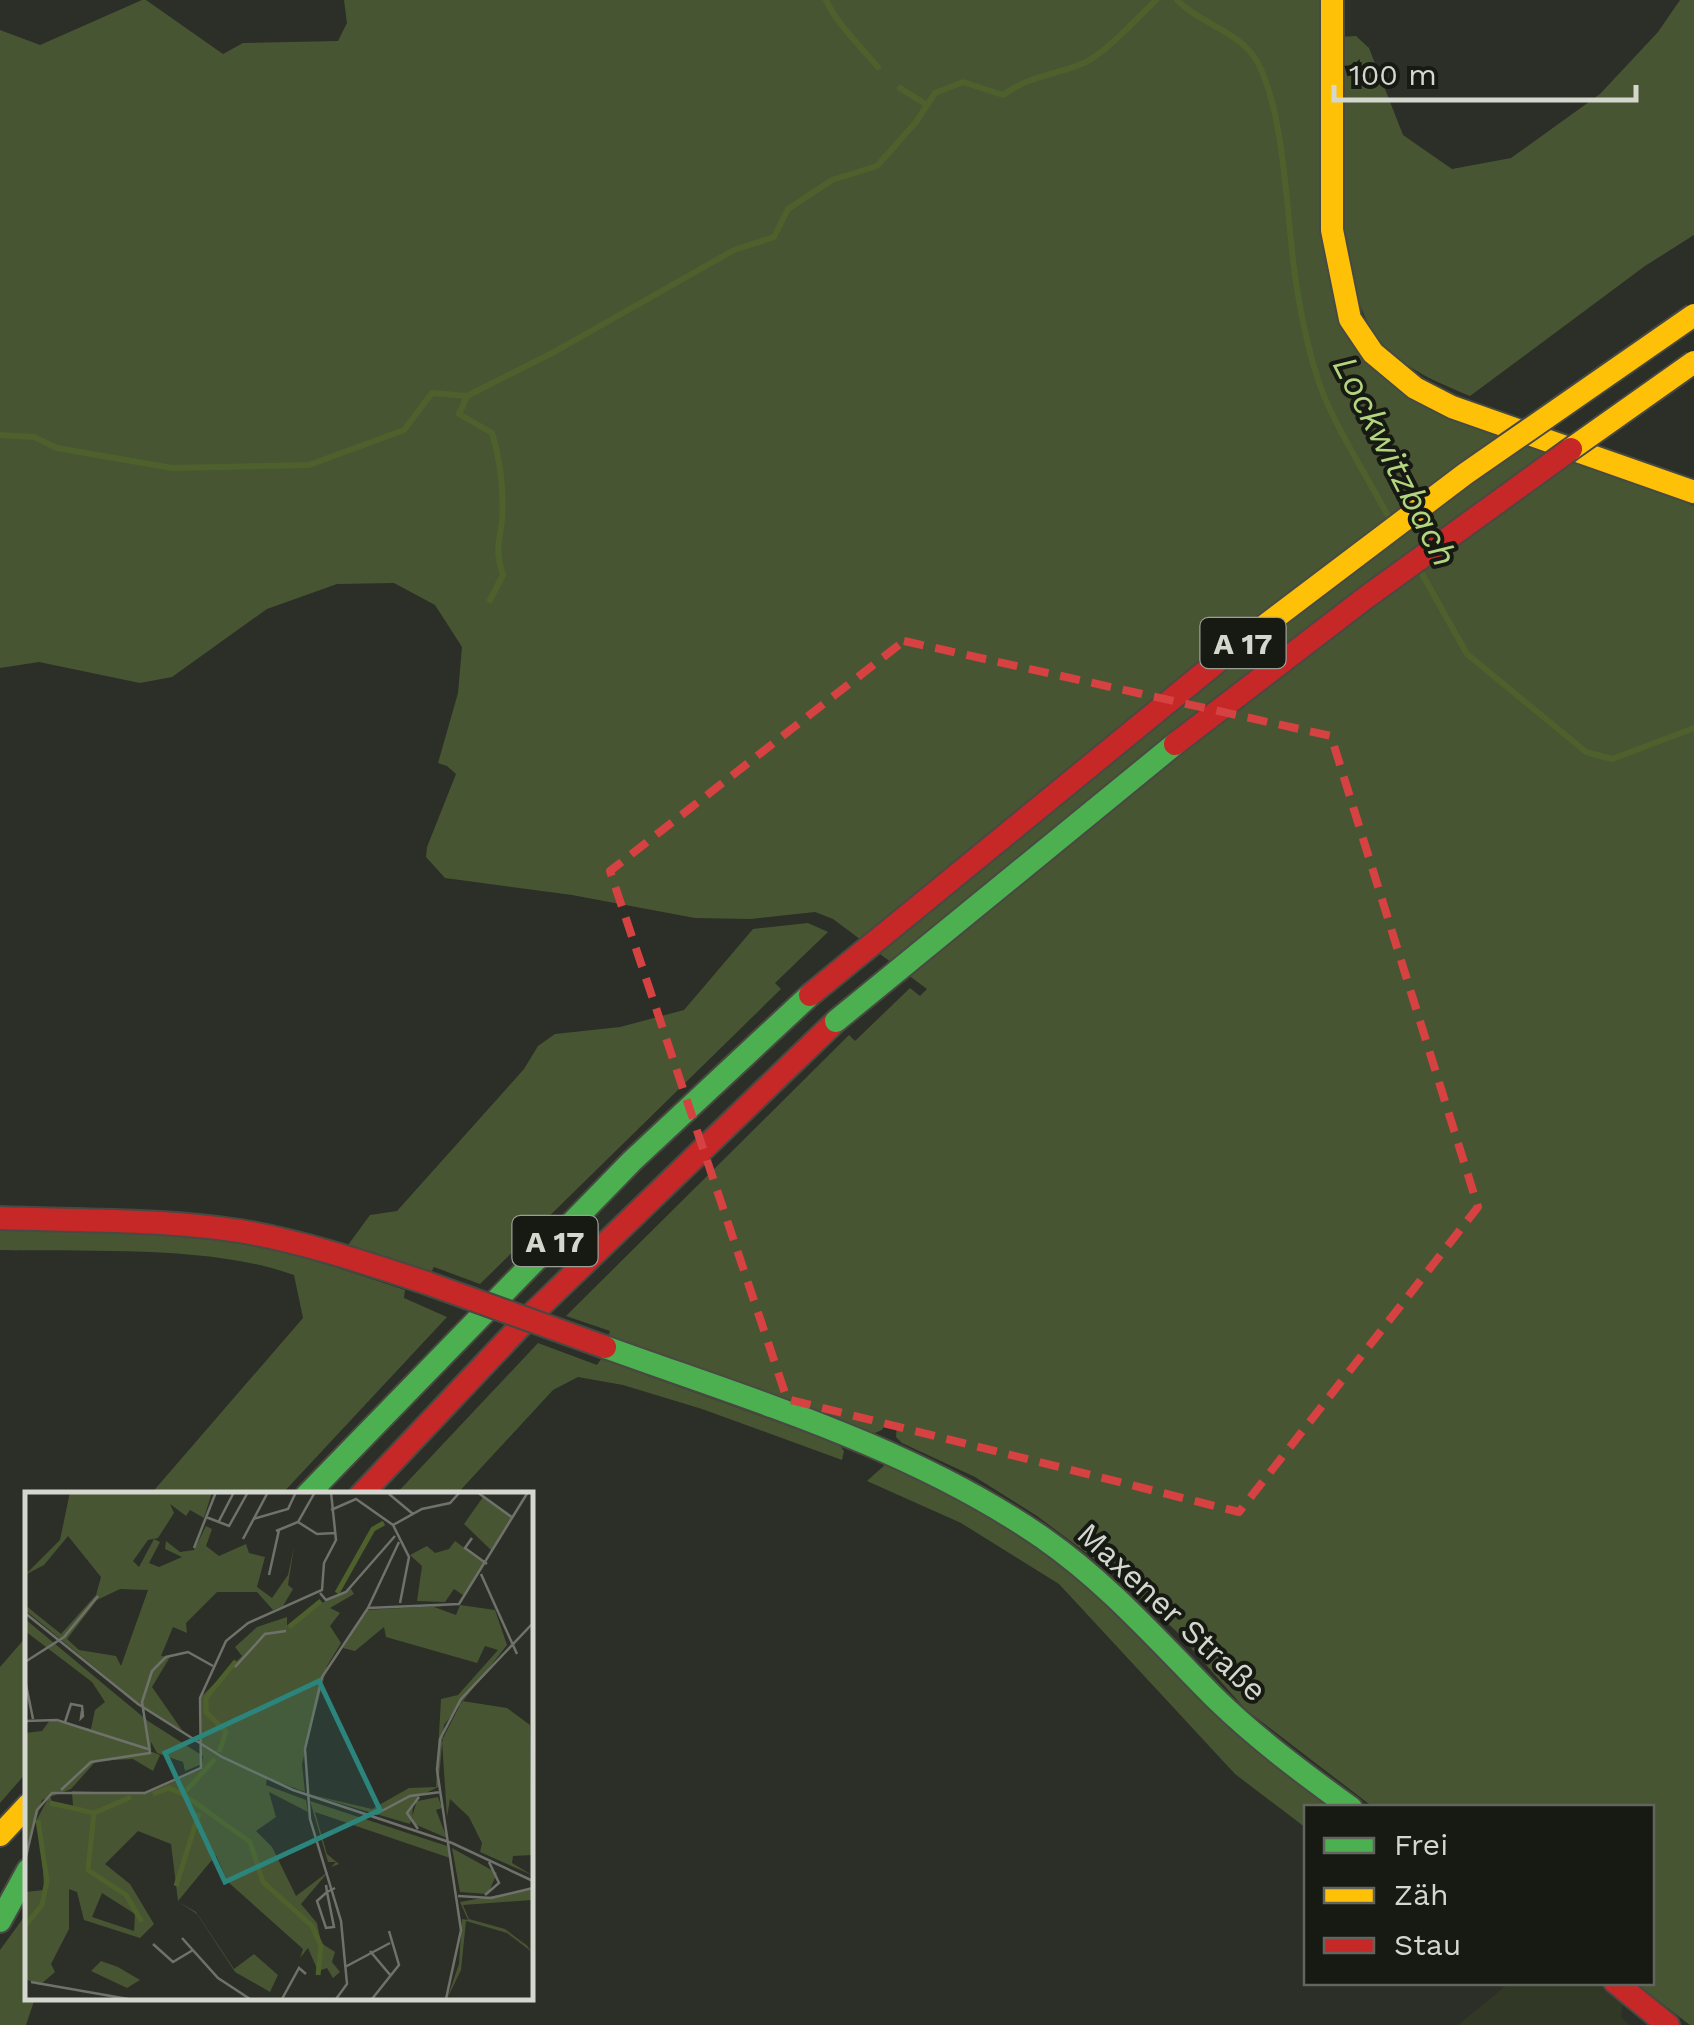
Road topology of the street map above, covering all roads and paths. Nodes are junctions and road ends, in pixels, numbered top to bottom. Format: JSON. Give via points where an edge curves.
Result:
{"nodes":[{"id":1,"x":1332,"y":0,"type":"edge"},
{"id":2,"x":1694,"y":315,"type":"edge"},
{"id":3,"x":1694,"y":362,"type":"edge"},
{"id":4,"x":1694,"y":492,"type":"edge"},
{"id":5,"x":0,"y":1218,"type":"edge"},
{"id":6,"x":310,"y":1492,"type":"edge"},
{"id":7,"x":364,"y":1492,"type":"edge"},
{"id":8,"x":1348,"y":1805,"type":"edge"},
{"id":9,"x":25,"y":1808,"type":"edge"},
{"id":10,"x":0,"y":1836,"type":"edge"},
{"id":11,"x":25,"y":1870,"type":"edge"},
{"id":12,"x":25,"y":1873,"type":"edge"},
{"id":13,"x":0,"y":1894,"type":"edge"},
{"id":14,"x":0,"y":1921,"type":"edge"},
{"id":15,"x":1620,"y":1985,"type":"edge"},
{"id":16,"x":1668,"y":2025,"type":"edge"}],
"edges":[{"from":1,"to":4,"type":"main road","via":[[1332,230],[1350,319],[1372,353],[1452,407]]},
{"from":2,"to":6,"type":"main road","number":"A 17","bridge":true,"via":[[1352,558],[993,841],[810,995],[632,1161]]},
{"from":3,"to":7,"type":"main road","number":"A 17","bridge":true,"via":[[1339,618],[1024,863],[836,1022],[530,1316]]},
{"from":5,"to":8,"type":"main road","name":"Maxener Straße","bridge":true,"via":[[213,1227],[344,1256],[868,1445],[952,1483],[1098,1580],[1232,1713]]},
{"from":9,"to":10,"type":"main road"},
{"from":11,"to":13,"type":"main road"},
{"from":12,"to":14,"type":"main road"},
{"from":15,"to":16,"type":"main road"}]}
